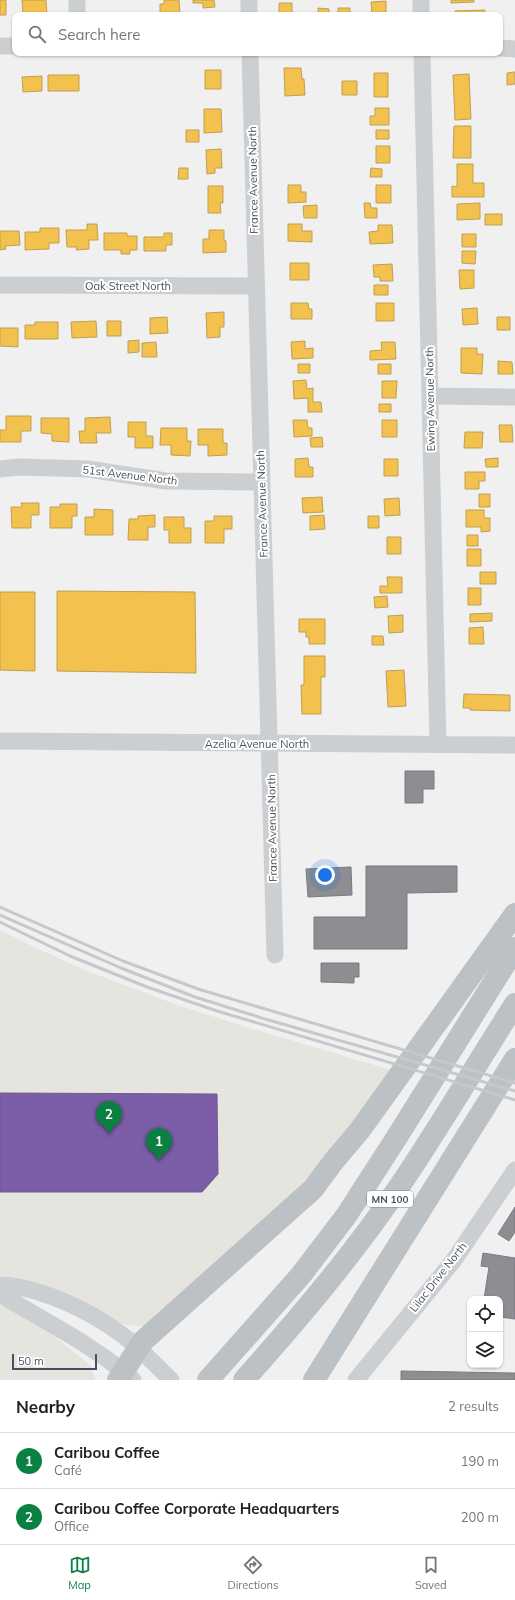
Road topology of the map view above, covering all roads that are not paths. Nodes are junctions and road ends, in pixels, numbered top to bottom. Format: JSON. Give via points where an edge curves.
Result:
{"nodes":[{"id":1,"x":77,"y":0,"type":"edge"},
{"id":2,"x":249,"y":0,"type":"edge"},
{"id":3,"x":421,"y":0,"type":"edge"},
{"id":4,"x":77,"y":12,"type":"edge"},
{"id":5,"x":249,"y":12,"type":"edge"},
{"id":6,"x":421,"y":12,"type":"edge"},
{"id":7,"x":0,"y":46,"type":"edge"},
{"id":8,"x":12,"y":46,"type":"edge"},
{"id":9,"x":503,"y":48,"type":"edge"},
{"id":10,"x":515,"y":48,"type":"edge"},
{"id":11,"x":250,"y":56,"type":"edge"},
{"id":12,"x":422,"y":56,"type":"edge"},
{"id":13,"x":0,"y":285,"type":"edge"},
{"id":14,"x":256,"y":286,"type":"junction"},
{"id":15,"x":430,"y":396,"type":"junction"},
{"id":16,"x":515,"y":397,"type":"edge"},
{"id":17,"x":0,"y":469,"type":"edge"},
{"id":18,"x":261,"y":482,"type":"junction"},
{"id":19,"x":0,"y":742,"type":"edge"},
{"id":20,"x":270,"y":744,"type":"junction"},
{"id":21,"x":438,"y":744,"type":"junction"},
{"id":22,"x":515,"y":745,"type":"edge"},
{"id":23,"x":515,"y":914,"type":"edge"},
{"id":24,"x":515,"y":948,"type":"edge"},
{"id":25,"x":275,"y":955,"type":"dead end"},
{"id":26,"x":515,"y":1004,"type":"edge"},
{"id":27,"x":515,"y":1059,"type":"edge"},
{"id":28,"x":515,"y":1170,"type":"edge"},
{"id":29,"x":0,"y":1285,"type":"edge"},
{"id":30,"x":0,"y":1294,"type":"edge"},
{"id":31,"x":138,"y":1348,"type":"junction"},
{"id":32,"x":166,"y":1375,"type":"edge"},
{"id":33,"x":124,"y":1377,"type":"edge"},
{"id":34,"x":208,"y":1380,"type":"edge"},
{"id":35,"x":244,"y":1380,"type":"edge"},
{"id":36,"x":314,"y":1380,"type":"edge"},
{"id":37,"x":356,"y":1380,"type":"edge"}],
"edges":[{"from":1,"to":4,"type":"street"},
{"from":2,"to":5,"type":"street"},
{"from":3,"to":6,"type":"street"},
{"from":7,"to":8,"type":"street"},
{"from":9,"to":10,"type":"street"},
{"from":11,"to":14,"type":"street","name":"France Avenue North"},
{"from":12,"to":15,"type":"street","name":"Ewing Avenue North"},
{"from":13,"to":14,"type":"street","name":"Oak Street North"},
{"from":14,"to":18,"type":"street","name":"France Avenue North"},
{"from":15,"to":16,"type":"street"},
{"from":15,"to":21,"type":"street","name":"Ewing Avenue North"},
{"from":17,"to":18,"type":"street","name":"51st Avenue North","via":[[88,469],[166,481]]},
{"from":18,"to":20,"type":"street","name":"France Avenue North"},
{"from":19,"to":20,"type":"street","name":"Azelia Avenue North"},
{"from":20,"to":21,"type":"street","name":"Azelia Avenue North"},
{"from":20,"to":25,"type":"street","name":"France Avenue North"},
{"from":21,"to":22,"type":"street","name":"Azelia Avenue North"},
{"from":23,"to":31,"type":"highway","via":[[360,1130],[313,1189],[162,1323]]},
{"from":24,"to":34,"type":"highway","number":"MN 100","via":[[346,1216],[296,1280]]},
{"from":26,"to":35,"type":"highway","number":"MN 100","via":[[404,1179],[363,1236],[295,1323]]},
{"from":27,"to":36,"type":"highway"},
{"from":28,"to":37,"type":"street","name":"Lilac Drive North","via":[[454,1260]]},
{"from":29,"to":31,"type":"street","via":[[33,1291],[81,1309],[107,1324]]},
{"from":30,"to":33,"type":"street","via":[[83,1344]]},
{"from":31,"to":32,"type":"street"},
{"from":31,"to":33,"type":"highway"}]}
